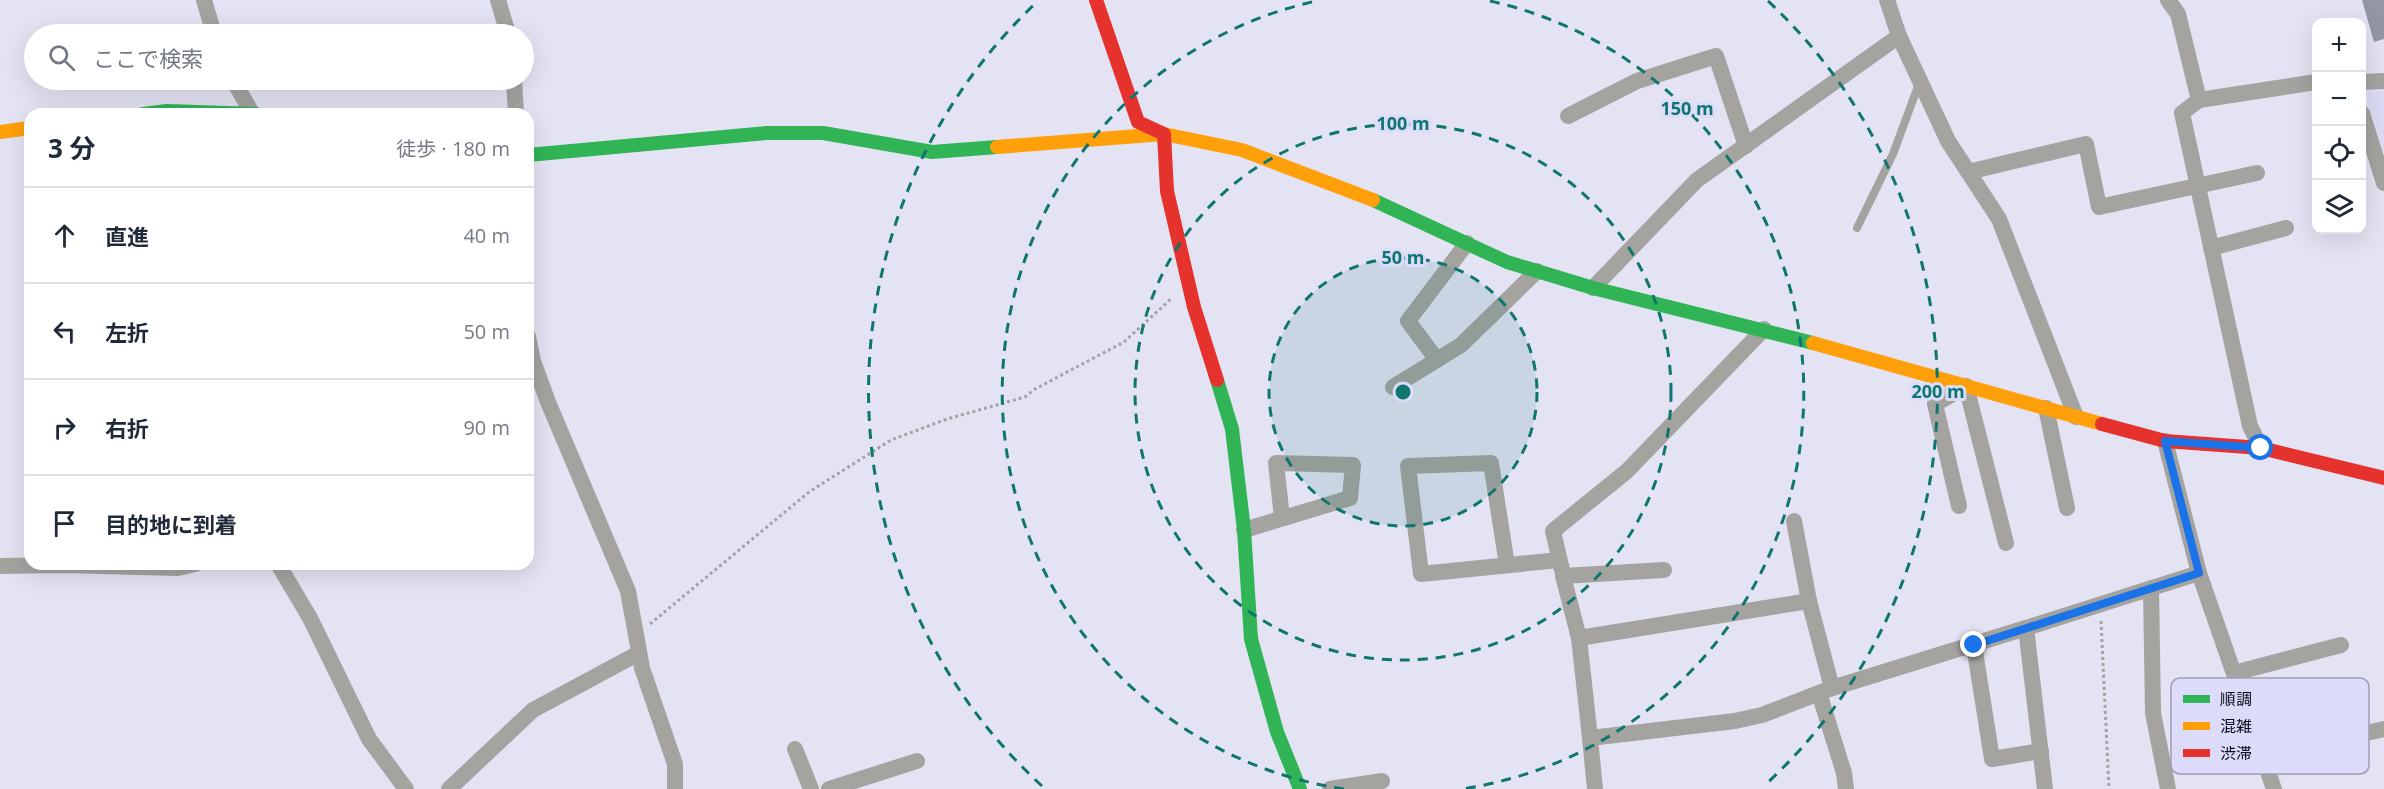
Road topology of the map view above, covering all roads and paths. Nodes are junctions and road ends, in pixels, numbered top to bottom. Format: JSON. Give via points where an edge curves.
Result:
{"nodes":[{"id":1,"x":204,"y":0,"type":"edge"},
{"id":2,"x":498,"y":0,"type":"edge"},
{"id":3,"x":1096,"y":0,"type":"edge"},
{"id":4,"x":1887,"y":0,"type":"edge"},
{"id":5,"x":2168,"y":0,"type":"edge"},
{"id":6,"x":211,"y":24,"type":"edge"},
{"id":7,"x":505,"y":24,"type":"edge"},
{"id":8,"x":1899,"y":36,"type":"junction"},
{"id":9,"x":1920,"y":81,"type":"junction"},
{"id":10,"x":2384,"y":81,"type":"edge"},
{"id":11,"x":2366,"y":82,"type":"edge"},
{"id":12,"x":2312,"y":83,"type":"edge"},
{"id":13,"x":239,"y":90,"type":"edge"},
{"id":14,"x":515,"y":90,"type":"edge"},
{"id":15,"x":2199,"y":100,"type":"junction"},
{"id":16,"x":251,"y":108,"type":"edge"},
{"id":17,"x":516,"y":108,"type":"edge"},
{"id":18,"x":1568,"y":116,"type":"dead end"},
{"id":19,"x":2365,"y":126,"type":"edge"},
{"id":20,"x":24,"y":129,"type":"edge"},
{"id":21,"x":0,"y":132,"type":"edge"},
{"id":22,"x":1164,"y":134,"type":"junction"},
{"id":23,"x":1746,"y":146,"type":"junction"},
{"id":24,"x":534,"y":154,"type":"edge"},
{"id":25,"x":1968,"y":172,"type":"junction"},
{"id":26,"x":2257,"y":173,"type":"dead end"},
{"id":27,"x":2384,"y":183,"type":"edge"},
{"id":28,"x":2198,"y":186,"type":"junction"},
{"id":29,"x":1857,"y":228,"type":"dead end"},
{"id":30,"x":2286,"y":228,"type":"dead end"},
{"id":31,"x":1467,"y":243,"type":"junction"},
{"id":32,"x":2211,"y":248,"type":"junction"},
{"id":33,"x":1538,"y":271,"type":"junction"},
{"id":34,"x":1189,"y":283,"type":"junction"},
{"id":35,"x":1593,"y":288,"type":"junction"},
{"id":36,"x":1764,"y":329,"type":"junction"},
{"id":37,"x":1437,"y":360,"type":"junction"},
{"id":38,"x":534,"y":369,"type":"edge"},
{"id":39,"x":1966,"y":386,"type":"junction"},
{"id":40,"x":1392,"y":387,"type":"dead end"},
{"id":41,"x":2046,"y":408,"type":"junction"},
{"id":42,"x":2076,"y":417,"type":"junction"},
{"id":43,"x":2165,"y":441,"type":"junction"},
{"id":44,"x":2261,"y":448,"type":"junction"},
{"id":45,"x":2384,"y":478,"type":"edge"},
{"id":46,"x":1959,"y":506,"type":"dead end"},
{"id":47,"x":2067,"y":508,"type":"dead end"},
{"id":48,"x":1282,"y":518,"type":"junction"},
{"id":49,"x":1794,"y":521,"type":"dead end"},
{"id":50,"x":1244,"y":530,"type":"junction"},
{"id":51,"x":2006,"y":543,"type":"dead end"},
{"id":52,"x":1559,"y":560,"type":"junction"},
{"id":53,"x":1507,"y":565,"type":"junction"},
{"id":54,"x":0,"y":566,"type":"edge"},
{"id":55,"x":24,"y":566,"type":"edge"},
{"id":56,"x":282,"y":570,"type":"edge"},
{"id":57,"x":1664,"y":570,"type":"dead end"},
{"id":58,"x":2199,"y":573,"type":"junction"},
{"id":59,"x":1563,"y":576,"type":"junction"},
{"id":60,"x":2151,"y":588,"type":"junction"},
{"id":61,"x":1809,"y":601,"type":"junction"},
{"id":62,"x":2101,"y":605,"type":"junction"},
{"id":63,"x":2026,"y":628,"type":"junction"},
{"id":64,"x":1579,"y":638,"type":"junction"},
{"id":65,"x":637,"y":644,"type":"junction"},
{"id":66,"x":1974,"y":645,"type":"junction"},
{"id":67,"x":2341,"y":645,"type":"dead end"},
{"id":68,"x":2234,"y":673,"type":"junction"},
{"id":69,"x":2236,"y":678,"type":"edge"},
{"id":70,"x":1825,"y":691,"type":"junction"},
{"id":71,"x":2384,"y":729,"type":"edge"},
{"id":72,"x":2369,"y":732,"type":"edge"},
{"id":73,"x":1590,"y":738,"type":"junction"},
{"id":74,"x":795,"y":749,"type":"dead end"},
{"id":75,"x":2041,"y":752,"type":"junction"},
{"id":76,"x":917,"y":761,"type":"dead end"},
{"id":77,"x":2269,"y":774,"type":"edge"},
{"id":78,"x":1382,"y":781,"type":"dead end"},
{"id":79,"x":406,"y":789,"type":"edge"},
{"id":80,"x":449,"y":789,"type":"edge"},
{"id":81,"x":675,"y":789,"type":"edge"},
{"id":82,"x":811,"y":789,"type":"edge"},
{"id":83,"x":829,"y":789,"type":"edge"},
{"id":84,"x":1300,"y":789,"type":"edge"},
{"id":85,"x":1330,"y":789,"type":"edge"},
{"id":86,"x":1595,"y":789,"type":"edge"},
{"id":87,"x":1846,"y":789,"type":"edge"},
{"id":88,"x":2045,"y":789,"type":"edge"},
{"id":89,"x":2109,"y":789,"type":"edge"},
{"id":90,"x":2168,"y":789,"type":"edge"},
{"id":91,"x":2274,"y":789,"type":"edge"}],
"edges":[{"from":1,"to":6,"type":"street"},
{"from":2,"to":7,"type":"street"},
{"from":3,"to":22,"type":"street","via":[[1138,122]]},
{"from":4,"to":8,"type":"street"},
{"from":5,"to":15,"type":"street","via":[[2178,14]]},
{"from":8,"to":9,"type":"street"},
{"from":8,"to":23,"type":"street"},
{"from":9,"to":25,"type":"street","via":[[1948,141]]},
{"from":9,"to":29,"type":"lane","via":[[1893,154]]},
{"from":10,"to":11,"type":"street"},
{"from":12,"to":15,"type":"street"},
{"from":13,"to":16,"type":"street"},
{"from":14,"to":17,"type":"street"},
{"from":15,"to":28,"type":"street","via":[[2182,113]]},
{"from":18,"to":23,"type":"street","via":[[1637,81],[1716,56]]},
{"from":19,"to":27,"type":"street"},
{"from":20,"to":21,"type":"street"},
{"from":22,"to":24,"type":"street","via":[[932,152],[823,133],[766,133]]},
{"from":22,"to":31,"type":"street","via":[[1242,150],[1355,192]]},
{"from":22,"to":34,"type":"street","via":[[1167,191]]},
{"from":23,"to":35,"type":"street","via":[[1697,180]]},
{"from":25,"to":28,"type":"street","via":[[2086,144],[2099,207]]},
{"from":25,"to":42,"type":"street","via":[[1999,219]]},
{"from":26,"to":28,"type":"street"},
{"from":28,"to":32,"type":"street"},
{"from":30,"to":32,"type":"street"},
{"from":31,"to":33,"type":"street","via":[[1507,262]]},
{"from":31,"to":37,"type":"street","via":[[1408,321]]},
{"from":32,"to":44,"type":"street","via":[[2250,426]]},
{"from":33,"to":35,"type":"street"},
{"from":33,"to":37,"type":"street","via":[[1461,345]]},
{"from":34,"to":50,"type":"street","via":[[1232,429]]},
{"from":34,"to":65,"type":"path","via":[[1124,342],[1082,367],[1025,397],[891,440],[809,492]]},
{"from":35,"to":36,"type":"street"},
{"from":36,"to":39,"type":"street"},
{"from":36,"to":52,"type":"street","via":[[1627,471],[1553,531]]},
{"from":37,"to":40,"type":"street"},
{"from":38,"to":65,"type":"street","via":[[628,591]]},
{"from":39,"to":41,"type":"street"},
{"from":39,"to":46,"type":"street","via":[[1935,404]]},
{"from":39,"to":51,"type":"street"},
{"from":41,"to":42,"type":"street"},
{"from":41,"to":47,"type":"street"},
{"from":42,"to":43,"type":"street"},
{"from":43,"to":44,"type":"street"},
{"from":43,"to":58,"type":"street"},
{"from":44,"to":45,"type":"street"},
{"from":48,"to":48,"type":"street","via":[[1350,498],[1353,465],[1276,463]]},
{"from":48,"to":50,"type":"street"},
{"from":49,"to":61,"type":"street"},
{"from":50,"to":84,"type":"street","via":[[1251,639],[1277,732]]},
{"from":52,"to":53,"type":"street"},
{"from":52,"to":59,"type":"street"},
{"from":53,"to":53,"type":"street","via":[[1421,574],[1408,466],[1491,464]]},
{"from":54,"to":55,"type":"street"},
{"from":56,"to":79,"type":"street","via":[[310,618],[369,739]]},
{"from":57,"to":59,"type":"street"},
{"from":58,"to":60,"type":"street"},
{"from":58,"to":68,"type":"street"},
{"from":59,"to":64,"type":"street"},
{"from":60,"to":62,"type":"street"},
{"from":60,"to":90,"type":"street","via":[[2153,713]]},
{"from":61,"to":64,"type":"street"},
{"from":61,"to":70,"type":"street"},
{"from":62,"to":63,"type":"street"},
{"from":62,"to":89,"type":"path"},
{"from":63,"to":66,"type":"street"},
{"from":63,"to":75,"type":"street"},
{"from":64,"to":73,"type":"street"},
{"from":65,"to":80,"type":"street","via":[[533,710]]},
{"from":65,"to":81,"type":"street","via":[[675,764]]},
{"from":66,"to":70,"type":"street"},
{"from":66,"to":75,"type":"street","via":[[1992,759]]},
{"from":67,"to":68,"type":"street"},
{"from":68,"to":69,"type":"street"},
{"from":70,"to":73,"type":"street","via":[[1735,721]]},
{"from":70,"to":87,"type":"street"},
{"from":71,"to":72,"type":"street"},
{"from":73,"to":86,"type":"street"},
{"from":74,"to":82,"type":"street"},
{"from":75,"to":88,"type":"street"},
{"from":76,"to":83,"type":"street"},
{"from":77,"to":91,"type":"street"},
{"from":78,"to":85,"type":"street"}]}
